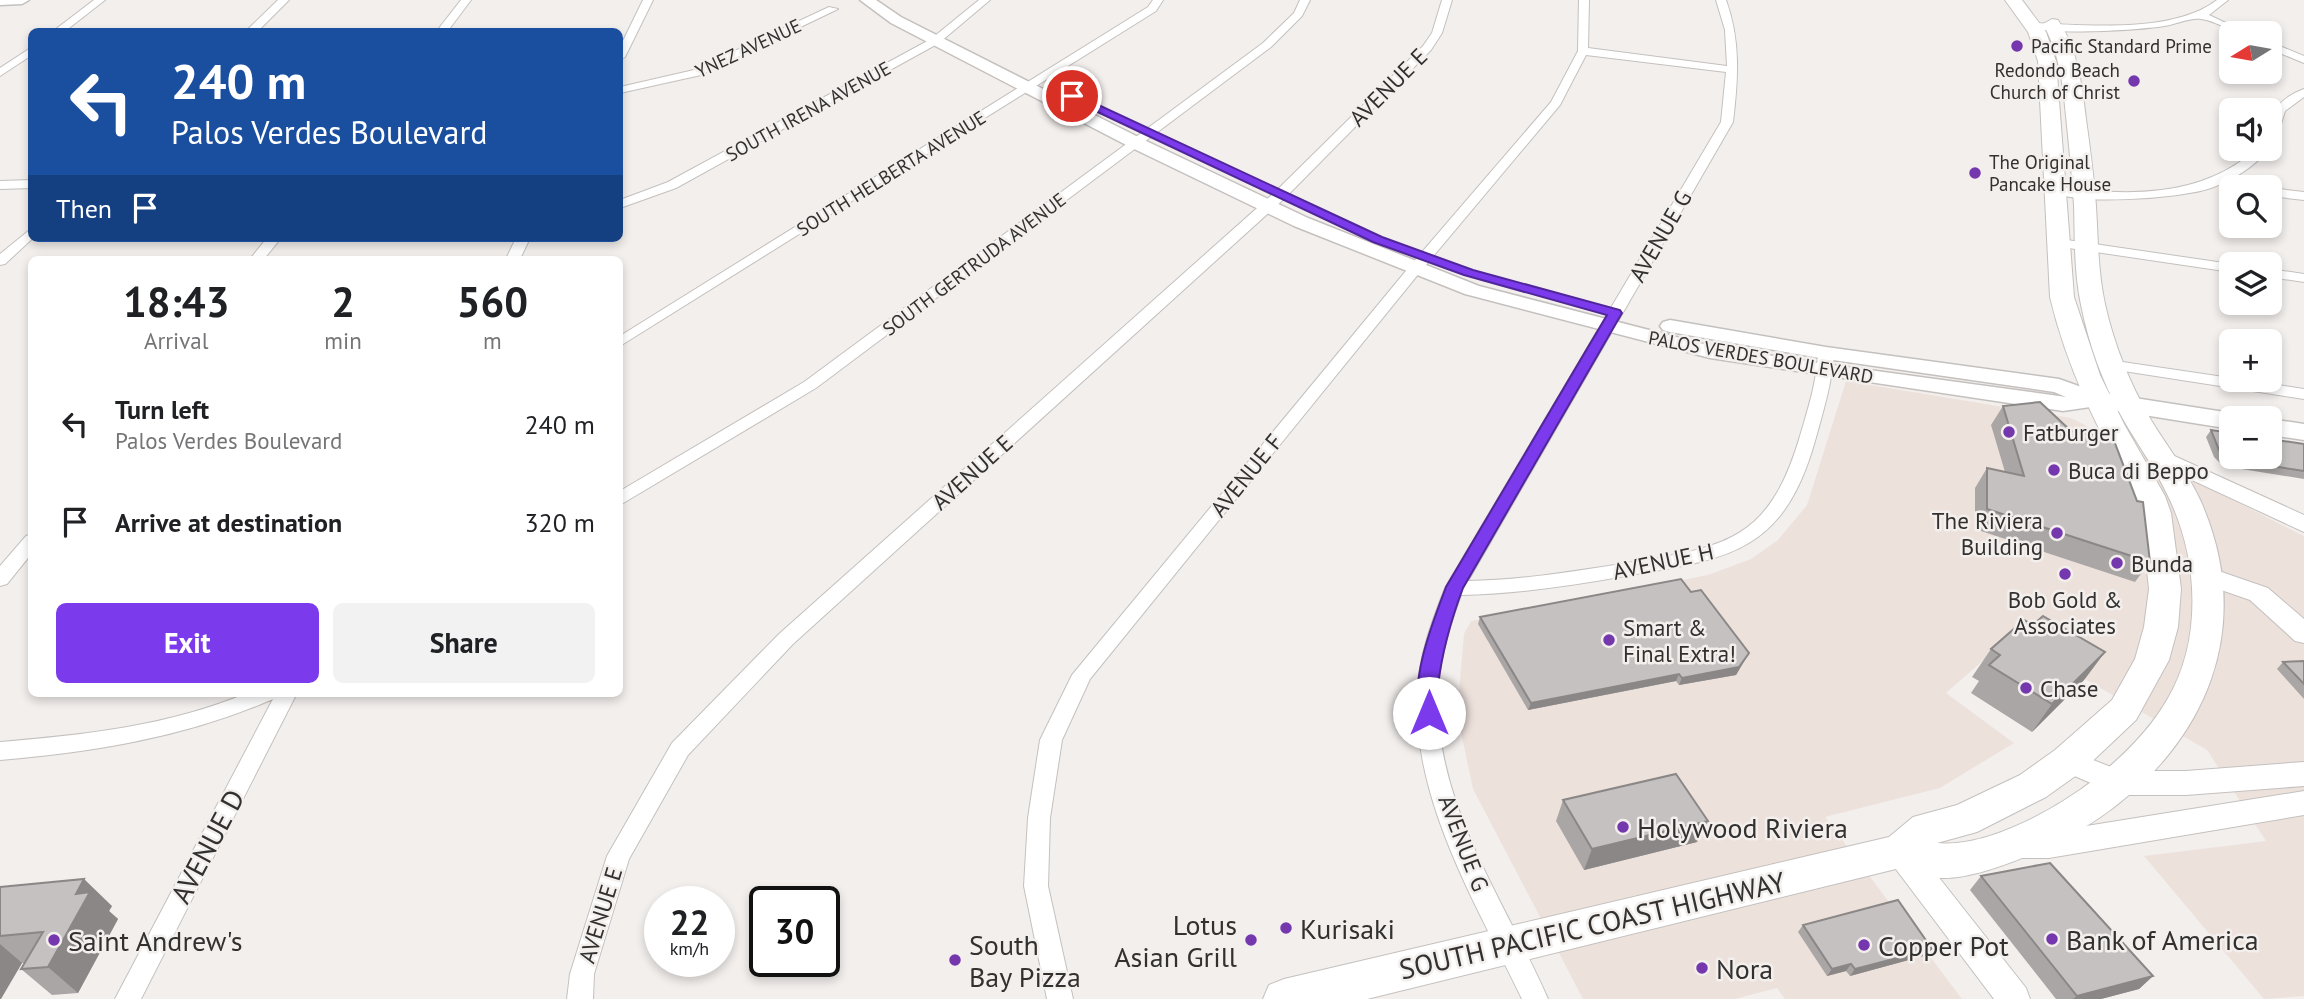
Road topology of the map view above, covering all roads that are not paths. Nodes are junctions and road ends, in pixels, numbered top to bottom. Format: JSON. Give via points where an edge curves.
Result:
{"nodes":[{"id":1,"x":22,"y":0,"type":"edge"},
{"id":2,"x":100,"y":0,"type":"edge"},
{"id":3,"x":284,"y":0,"type":"edge"},
{"id":4,"x":466,"y":0,"type":"edge"},
{"id":5,"x":648,"y":0,"type":"edge"},
{"id":6,"x":867,"y":0,"type":"edge"},
{"id":7,"x":892,"y":0,"type":"edge"},
{"id":8,"x":985,"y":0,"type":"edge"},
{"id":9,"x":1158,"y":0,"type":"edge"},
{"id":10,"x":1305,"y":0,"type":"edge"},
{"id":11,"x":1447,"y":0,"type":"edge"},
{"id":12,"x":1584,"y":0,"type":"edge"},
{"id":13,"x":1721,"y":0,"type":"edge"},
{"id":14,"x":2012,"y":0,"type":"edge"},
{"id":15,"x":2031,"y":0,"type":"edge"},
{"id":16,"x":2223,"y":0,"type":"edge"},
{"id":17,"x":0,"y":1,"type":"edge"},
{"id":18,"x":832,"y":9,"type":"dead end"},
{"id":19,"x":2201,"y":15,"type":"junction"},
{"id":20,"x":2219,"y":23,"type":"edge"},
{"id":21,"x":2033,"y":26,"type":"junction"},
{"id":22,"x":2054,"y":27,"type":"junction"},
{"id":23,"x":62,"y":28,"type":"edge"},
{"id":24,"x":254,"y":28,"type":"edge"},
{"id":25,"x":444,"y":28,"type":"edge"},
{"id":26,"x":941,"y":37,"type":"junction"},
{"id":27,"x":2282,"y":50,"type":"edge"},
{"id":28,"x":623,"y":51,"type":"edge"},
{"id":29,"x":1583,"y":51,"type":"junction"},
{"id":30,"x":28,"y":53,"type":"edge"},
{"id":31,"x":2304,"y":60,"type":"edge"},
{"id":32,"x":1733,"y":70,"type":"junction"},
{"id":33,"x":0,"y":73,"type":"edge"},
{"id":34,"x":1034,"y":84,"type":"junction"},
{"id":35,"x":623,"y":89,"type":"edge"},
{"id":36,"x":2304,"y":92,"type":"edge"},
{"id":37,"x":2282,"y":108,"type":"edge"},
{"id":38,"x":1144,"y":138,"type":"junction"},
{"id":39,"x":2247,"y":161,"type":"edge"},
{"id":40,"x":28,"y":184,"type":"edge"},
{"id":41,"x":0,"y":186,"type":"edge"},
{"id":42,"x":2200,"y":187,"type":"junction"},
{"id":43,"x":2219,"y":188,"type":"edge"},
{"id":44,"x":2056,"y":190,"type":"junction"},
{"id":45,"x":2282,"y":193,"type":"edge"},
{"id":46,"x":2085,"y":196,"type":"junction"},
{"id":47,"x":2304,"y":196,"type":"edge"},
{"id":48,"x":1274,"y":200,"type":"junction"},
{"id":49,"x":623,"y":203,"type":"edge"},
{"id":50,"x":28,"y":236,"type":"edge"},
{"id":51,"x":271,"y":242,"type":"edge"},
{"id":52,"x":2060,"y":243,"type":"junction"},
{"id":53,"x":2085,"y":246,"type":"junction"},
{"id":54,"x":259,"y":256,"type":"edge"},
{"id":55,"x":0,"y":261,"type":"edge"},
{"id":56,"x":1420,"y":264,"type":"junction"},
{"id":57,"x":2219,"y":266,"type":"edge"},
{"id":58,"x":2282,"y":275,"type":"edge"},
{"id":59,"x":2304,"y":278,"type":"edge"},
{"id":60,"x":1610,"y":320,"type":"junction"},
{"id":61,"x":623,"y":340,"type":"edge"},
{"id":62,"x":1826,"y":362,"type":"junction"},
{"id":63,"x":2109,"y":365,"type":"junction"},
{"id":64,"x":2304,"y":394,"type":"edge"},
{"id":65,"x":2096,"y":400,"type":"junction"},
{"id":66,"x":2129,"y":406,"type":"junction"},
{"id":67,"x":2219,"y":419,"type":"edge"},
{"id":68,"x":2282,"y":429,"type":"edge"},
{"id":69,"x":2304,"y":432,"type":"edge"},
{"id":70,"x":2159,"y":456,"type":"junction"},
{"id":71,"x":623,"y":497,"type":"edge"},
{"id":72,"x":2156,"y":513,"type":"junction"},
{"id":73,"x":2304,"y":524,"type":"edge"},
{"id":74,"x":28,"y":545,"type":"edge"},
{"id":75,"x":2207,"y":576,"type":"junction"},
{"id":76,"x":0,"y":579,"type":"edge"},
{"id":77,"x":1454,"y":587,"type":"junction"},
{"id":78,"x":2304,"y":634,"type":"edge"},
{"id":79,"x":260,"y":697,"type":"edge"},
{"id":80,"x":285,"y":697,"type":"edge"},
{"id":81,"x":0,"y":751,"type":"edge"},
{"id":82,"x":2068,"y":761,"type":"junction"},
{"id":83,"x":2304,"y":774,"type":"edge"},
{"id":84,"x":2119,"y":783,"type":"junction"},
{"id":85,"x":2304,"y":803,"type":"edge"},
{"id":86,"x":2008,"y":845,"type":"junction"},
{"id":87,"x":1900,"y":851,"type":"junction"},
{"id":88,"x":1510,"y":945,"type":"junction"},
{"id":89,"x":128,"y":999,"type":"edge"},
{"id":90,"x":580,"y":999,"type":"edge"},
{"id":91,"x":1060,"y":999,"type":"edge"},
{"id":92,"x":1284,"y":999,"type":"edge"},
{"id":93,"x":1535,"y":999,"type":"edge"},
{"id":94,"x":2014,"y":999,"type":"edge"}],
"edges":[{"from":1,"to":17,"type":"main road"},
{"from":2,"to":23,"type":"street"},
{"from":3,"to":24,"type":"street"},
{"from":4,"to":25,"type":"street"},
{"from":5,"to":28,"type":"street"},
{"from":6,"to":26,"type":"main road","name":"PALOS VERDES BOULEVARD","via":[[883,13]]},
{"from":7,"to":26,"type":"main road","name":"PALOS VERDES BOULEVARD"},
{"from":8,"to":26,"type":"street","name":"SOUTH IRENA AVENUE"},
{"from":9,"to":34,"type":"street","name":"SOUTH HELBERTA AVENUE","via":[[1152,9]]},
{"from":10,"to":38,"type":"street","name":"SOUTH GERTRUDA AVENUE","via":[[1298,14],[1267,45]]},
{"from":11,"to":48,"type":"street","name":"AVENUE E","via":[[1427,48]]},
{"from":12,"to":29,"type":"street","name":"AVENUE F"},
{"from":13,"to":32,"type":"street","name":"AVENUE G","via":[[1729,19]]},
{"from":14,"to":21,"type":"highway","name":"SOUTH PACIFIC COAST HIGHWAY"},
{"from":15,"to":22,"type":"highway","name":"SOUTH PACIFIC COAST HIGHWAY"},
{"from":16,"to":19,"type":"street"},
{"from":18,"to":35,"type":"street","name":"YNEZ AVENUE","via":[[697,74]]},
{"from":19,"to":20,"type":"street"},
{"from":19,"to":22,"type":"street","via":[[2121,28]]},
{"from":21,"to":22,"type":"street"},
{"from":21,"to":44,"type":"highway","name":"SOUTH PACIFIC COAST HIGHWAY","via":[[2047,61]]},
{"from":22,"to":46,"type":"highway","name":"SOUTH PACIFIC COAST HIGHWAY","via":[[2069,64]]},
{"from":26,"to":34,"type":"main road","name":"PALOS VERDES BOULEVARD"},
{"from":26,"to":49,"type":"street","name":"SOUTH IRENA AVENUE","via":[[672,185]]},
{"from":27,"to":31,"type":"street"},
{"from":29,"to":32,"type":"street"},
{"from":29,"to":56,"type":"street","name":"AVENUE F","via":[[1556,103]]},
{"from":30,"to":33,"type":"street"},
{"from":32,"to":60,"type":"street","name":"AVENUE G","via":[[1727,121]]},
{"from":34,"to":38,"type":"main road","name":"PALOS VERDES BOULEVARD"},
{"from":34,"to":61,"type":"street","name":"SOUTH HELBERTA AVENUE"},
{"from":36,"to":37,"type":"street"},
{"from":38,"to":48,"type":"main road","name":"PALOS VERDES BOULEVARD"},
{"from":38,"to":71,"type":"street","name":"SOUTH GERTRUDA AVENUE","via":[[810,385]]},
{"from":39,"to":42,"type":"street"},
{"from":40,"to":41,"type":"street"},
{"from":42,"to":43,"type":"street"},
{"from":42,"to":46,"type":"street"},
{"from":44,"to":46,"type":"street"},
{"from":44,"to":52,"type":"highway","name":"SOUTH PACIFIC COAST HIGHWAY"},
{"from":45,"to":47,"type":"street"},
{"from":46,"to":53,"type":"highway","name":"SOUTH PACIFIC COAST HIGHWAY"},
{"from":48,"to":56,"type":"main road","name":"PALOS VERDES BOULEVARD","via":[[1311,227]]},
{"from":48,"to":90,"type":"street","name":"AVENUE E","via":[[786,639],[680,749],[618,856],[582,974]]},
{"from":50,"to":55,"type":"street"},
{"from":51,"to":54,"type":"street"},
{"from":52,"to":53,"type":"street"},
{"from":52,"to":65,"type":"highway","name":"SOUTH PACIFIC COAST HIGHWAY","via":[[2064,305]]},
{"from":53,"to":57,"type":"street"},
{"from":53,"to":63,"type":"highway","name":"SOUTH PACIFIC COAST HIGHWAY","via":[[2092,303]]},
{"from":56,"to":60,"type":"main road","name":"PALOS VERDES BOULEVARD","via":[[1472,290]]},
{"from":56,"to":91,"type":"street","name":"AVENUE F","via":[[1077,685],[1051,740],[1039,818],[1036,886]]},
{"from":58,"to":59,"type":"street"},
{"from":60,"to":62,"type":"main road","name":"PALOS VERDES BOULEVARD","via":[[1710,352]]},
{"from":60,"to":77,"type":"street","name":"AVENUE G"},
{"from":62,"to":65,"type":"main road","name":"PALOS VERDES BOULEVARD","via":[[2069,405]]},
{"from":62,"to":77,"type":"street","name":"AVENUE H","via":[[1793,482],[1765,523],[1742,539],[1704,556],[1575,579],[1506,588]]},
{"from":63,"to":64,"type":"street"},
{"from":63,"to":66,"type":"highway","name":"SOUTH PACIFIC COAST HIGHWAY"},
{"from":65,"to":66,"type":"main road","name":"PALOS VERDES BOULEVARD"},
{"from":65,"to":72,"type":"highway","name":"SOUTH PACIFIC COAST HIGHWAY"},
{"from":66,"to":67,"type":"main road","name":"PALOS VERDES BOULEVARD"},
{"from":66,"to":70,"type":"highway","name":"SOUTH PACIFIC COAST HIGHWAY"},
{"from":68,"to":69,"type":"main road"},
{"from":70,"to":73,"type":"street"},
{"from":70,"to":75,"type":"highway","name":"SOUTH PACIFIC COAST HIGHWAY","via":[[2188,506]]},
{"from":72,"to":75,"type":"highway","via":[[2172,523],[2182,563]]},
{"from":72,"to":82,"type":"highway","name":"SOUTH PACIFIC COAST HIGHWAY","via":[[2165,589],[2152,660],[2124,710]]},
{"from":74,"to":76,"type":"street"},
{"from":75,"to":78,"type":"street","via":[[2259,594]]},
{"from":75,"to":84,"type":"highway","name":"SOUTH PACIFIC COAST HIGHWAY","via":[[2211,603],[2208,640],[2198,676],[2169,731]]},
{"from":77,"to":88,"type":"street","name":"AVENUE G","via":[[1437,635],[1427,690],[1431,737],[1450,816]]},
{"from":79,"to":81,"type":"street","via":[[196,719],[106,740]]},
{"from":80,"to":89,"type":"street","name":"AVENUE D"},
{"from":82,"to":84,"type":"street"},
{"from":82,"to":87,"type":"highway","name":"SOUTH PACIFIC COAST HIGHWAY","via":[[1992,808],[1927,829]]},
{"from":83,"to":84,"type":"street"},
{"from":84,"to":86,"type":"highway","name":"SOUTH PACIFIC COAST HIGHWAY","via":[[2057,823]]},
{"from":85,"to":86,"type":"street","via":[[2049,845]]},
{"from":86,"to":87,"type":"highway","name":"SOUTH PACIFIC COAST HIGHWAY","via":[[1945,862]]},
{"from":87,"to":88,"type":"highway","name":"SOUTH PACIFIC COAST HIGHWAY"},
{"from":87,"to":94,"type":"street"},
{"from":88,"to":92,"type":"highway","name":"SOUTH PACIFIC COAST HIGHWAY"},
{"from":88,"to":93,"type":"street","name":"AVENUE G"}]}
